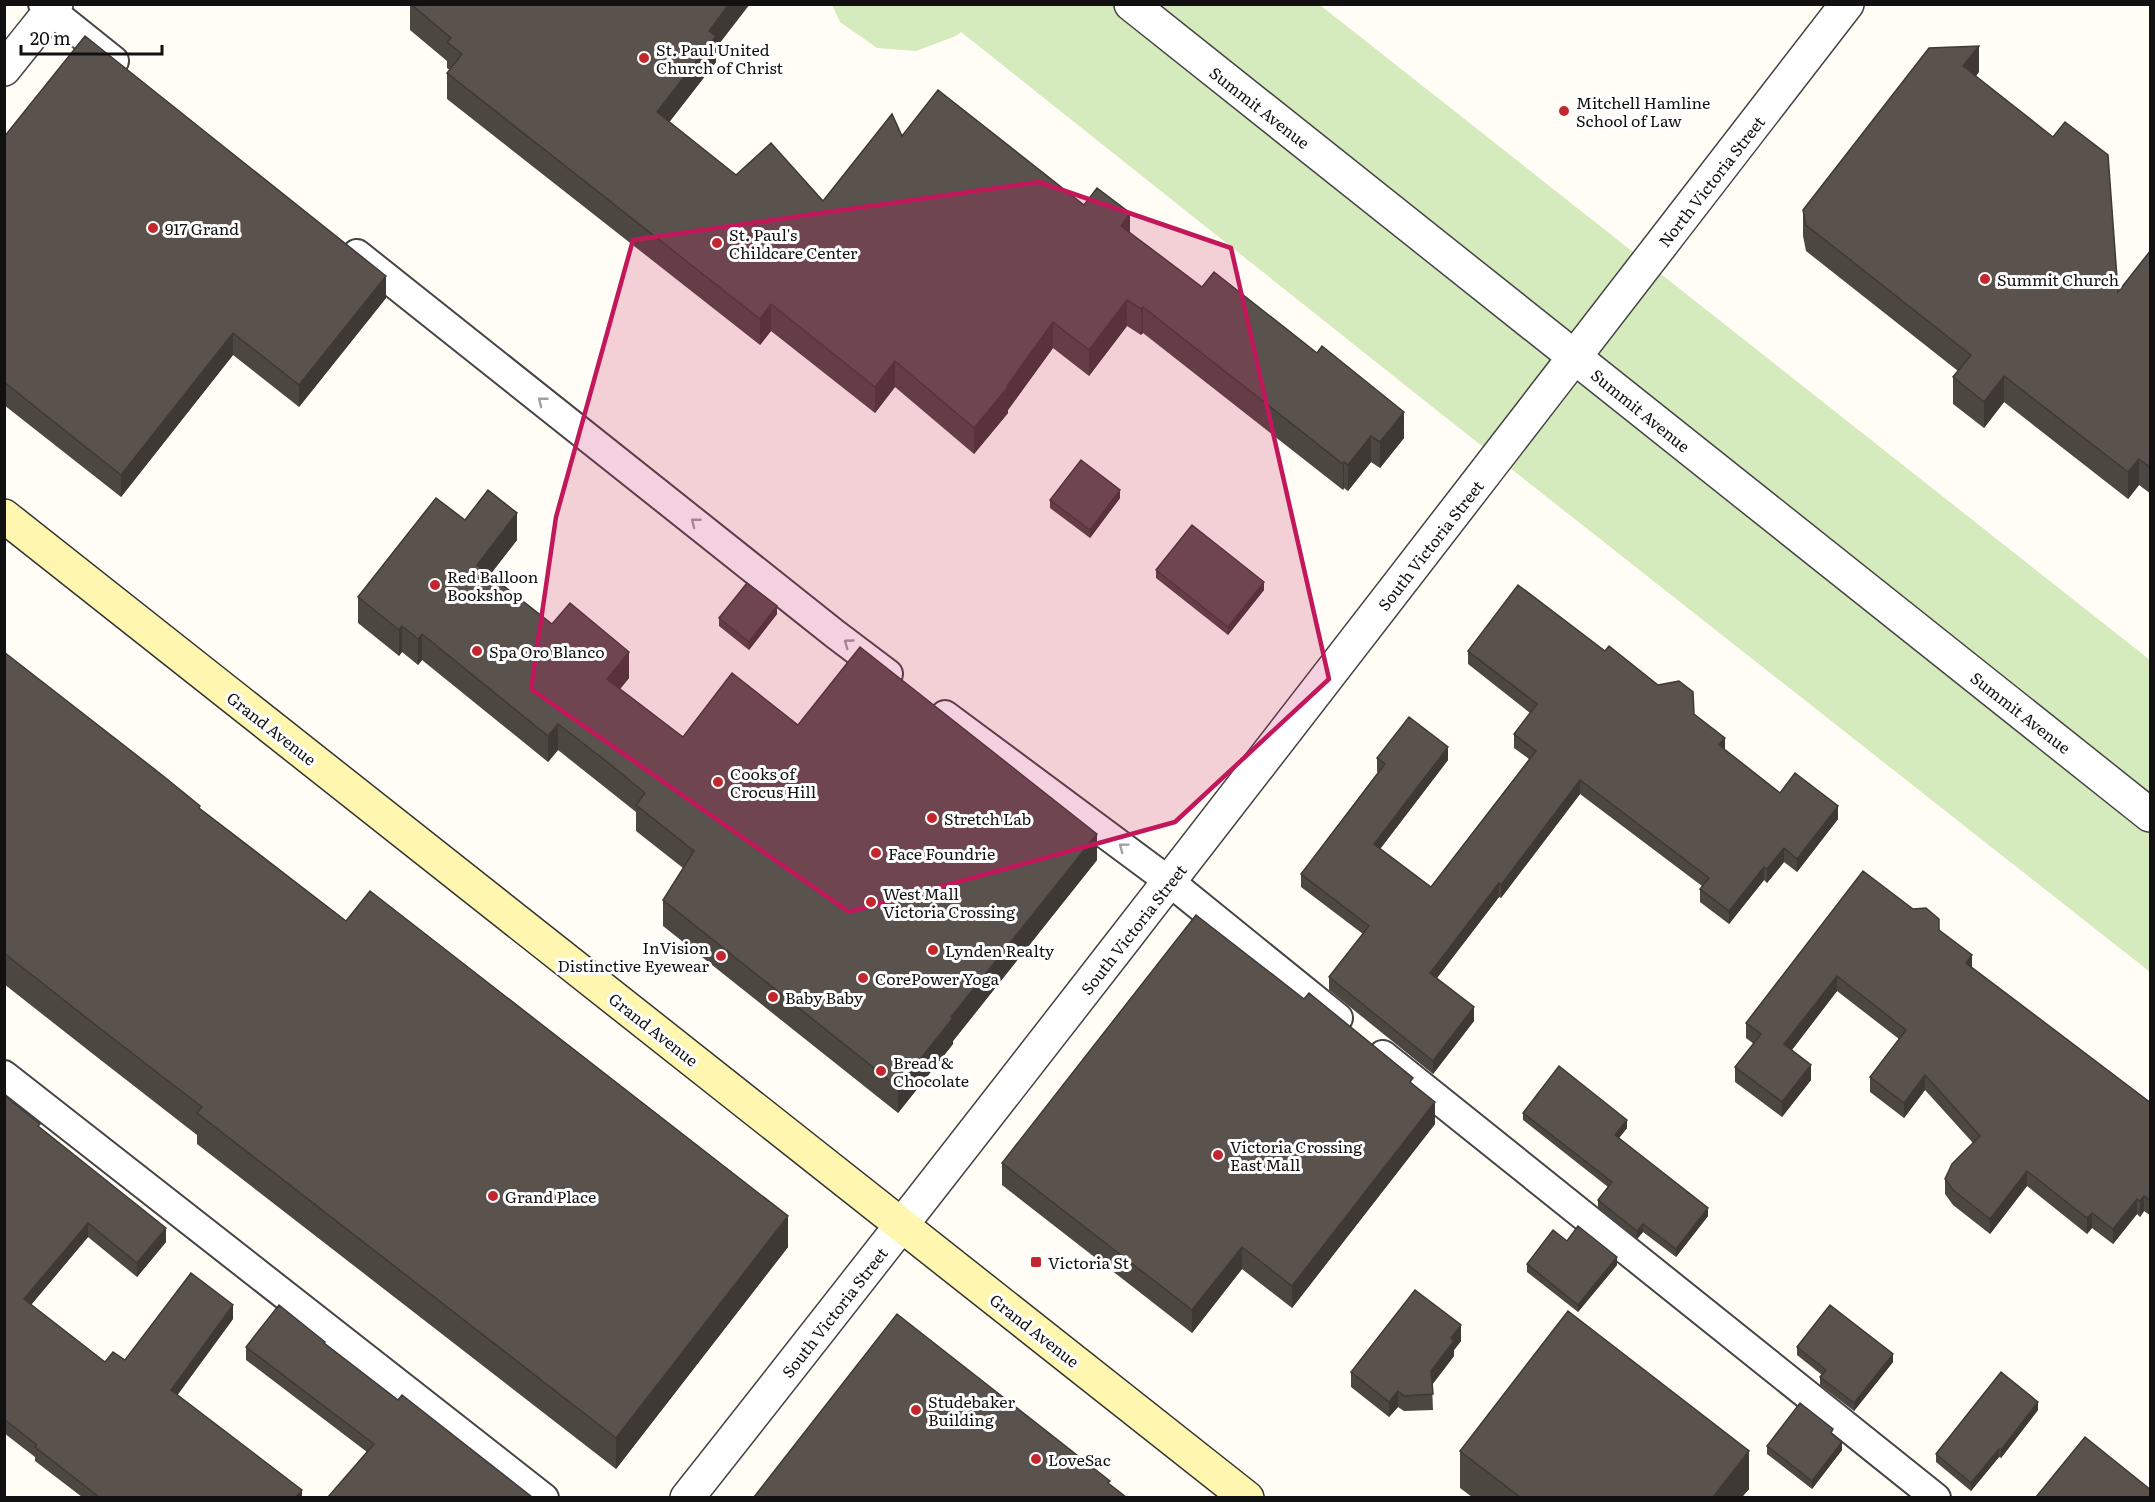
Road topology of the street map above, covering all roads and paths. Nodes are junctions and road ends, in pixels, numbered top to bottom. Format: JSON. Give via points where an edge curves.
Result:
{"nodes":[{"id":1,"x":1131,"y":4,"type":"edge"},
{"id":2,"x":1847,"y":4,"type":"edge"},
{"id":3,"x":50,"y":6,"type":"edge"},
{"id":4,"x":4,"y":69,"type":"edge"},
{"id":5,"x":134,"y":77,"type":"edge"},
{"id":6,"x":340,"y":241,"type":"edge"},
{"id":7,"x":1574,"y":357,"type":"junction"},
{"id":8,"x":4,"y":516,"type":"edge"},
{"id":9,"x":2151,"y":815,"type":"edge"},
{"id":10,"x":1170,"y":882,"type":"junction"},
{"id":11,"x":4,"y":1075,"type":"edge"},
{"id":12,"x":902,"y":1225,"type":"junction"},
{"id":13,"x":544,"y":1497,"type":"edge"},
{"id":14,"x":687,"y":1497,"type":"edge"},
{"id":15,"x":1247,"y":1497,"type":"edge"},
{"id":16,"x":1936,"y":1497,"type":"edge"}],
"edges":[{"from":1,"to":7,"type":"street","name":"Summit Avenue"},
{"from":2,"to":7,"type":"street","name":"North Victoria Street"},
{"from":3,"to":4,"type":"street"},
{"from":3,"to":5,"type":"lane"},
{"from":10,"to":6,"type":"lane","one_way":true,"via":[[826,627]]},
{"from":7,"to":9,"type":"street","name":"Summit Avenue"},
{"from":7,"to":10,"type":"street","name":"South Victoria Street"},
{"from":8,"to":12,"type":"main road","name":"Grand Avenue"},
{"from":10,"to":12,"type":"street","name":"South Victoria Street"},
{"from":10,"to":16,"type":"lane"},
{"from":11,"to":13,"type":"lane"},
{"from":12,"to":14,"type":"street","name":"South Victoria Street"},
{"from":12,"to":15,"type":"main road","name":"Grand Avenue"}]}
